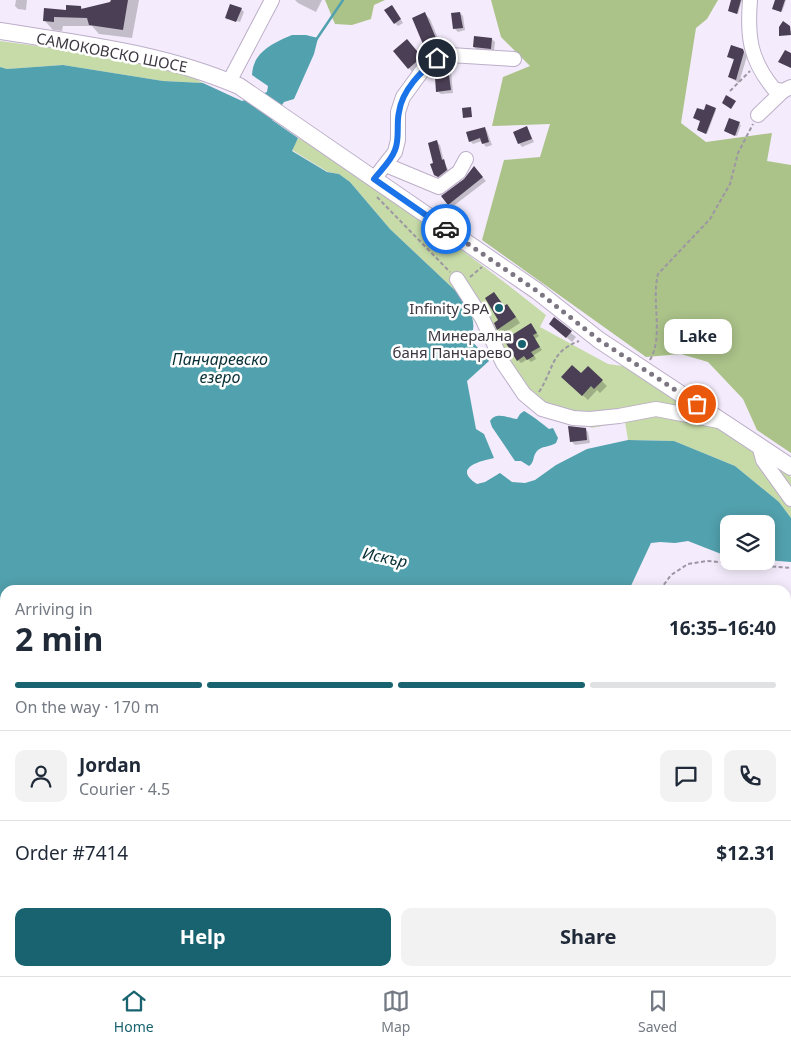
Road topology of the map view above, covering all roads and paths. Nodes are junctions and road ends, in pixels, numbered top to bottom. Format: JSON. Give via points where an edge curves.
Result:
{"nodes":[{"id":1,"x":272,"y":0,"type":"edge"},
{"id":2,"x":750,"y":0,"type":"edge"},
{"id":3,"x":0,"y":31,"type":"edge"},
{"id":4,"x":514,"y":59,"type":"dead end"},
{"id":5,"x":757,"y":65,"type":"junction"},
{"id":6,"x":229,"y":82,"type":"junction"},
{"id":7,"x":787,"y":89,"type":"edge"},
{"id":8,"x":730,"y":91,"type":"dead end"},
{"id":9,"x":758,"y":115,"type":"joint"},
{"id":10,"x":466,"y":160,"type":"dead end"},
{"id":11,"x":386,"y":165,"type":"junction"},
{"id":12,"x":374,"y":179,"type":"junction"},
{"id":13,"x":383,"y":204,"type":"dead end"},
{"id":14,"x":491,"y":260,"type":"junction"},
{"id":15,"x":459,"y":282,"type":"junction"},
{"id":16,"x":593,"y":335,"type":"junction"},
{"id":17,"x":655,"y":353,"type":"dead end"},
{"id":18,"x":532,"y":400,"type":"junction"},
{"id":19,"x":724,"y":422,"type":"junction"},
{"id":20,"x":759,"y":445,"type":"junction"},
{"id":21,"x":791,"y":468,"type":"edge"},
{"id":22,"x":791,"y":498,"type":"edge"},
{"id":23,"x":791,"y":568,"type":"edge"},
{"id":24,"x":664,"y":585,"type":"edge"}],
"edges":[{"from":1,"to":6,"type":"street"},
{"from":2,"to":5,"type":"street","via":[[751,44]]},
{"from":3,"to":6,"type":"main road","name":"САМОКОВСКО ШОСЕ","via":[[149,57],[191,67]]},
{"from":4,"to":11,"type":"street","via":[[450,55],[437,58],[422,71],[403,97],[398,112],[395,152]]},
{"from":5,"to":7,"type":"street","via":[[774,89]]},
{"from":5,"to":8,"type":"path"},
{"from":6,"to":12,"type":"main road","name":"САМОКОВСКО ШОСЕ","via":[[281,113]]},
{"from":7,"to":9,"type":"street"},
{"from":9,"to":17,"type":"path","via":[[738,153],[730,184],[710,219],[658,274]]},
{"from":10,"to":11,"type":"street","via":[[459,172],[439,187]]},
{"from":11,"to":12,"type":"street"},
{"from":12,"to":14,"type":"main road","name":"САМОКОВСКО ШОСЕ"},
{"from":13,"to":15,"type":"path"},
{"from":14,"to":15,"type":"path"},
{"from":14,"to":16,"type":"main road","name":"САМОКОВСКО ШОСЕ"},
{"from":15,"to":18,"type":"street","via":[[482,318],[503,363],[524,394]]},
{"from":16,"to":18,"type":"path","via":[[566,346],[559,353],[545,384]]},
{"from":16,"to":19,"type":"main road","name":"САМОКОВСКО ШОСЕ"},
{"from":18,"to":19,"type":"street","via":[[542,409],[573,418],[619,416],[656,409]]},
{"from":19,"to":20,"type":"main road","name":"САМОКОВСКО ШОСЕ"},
{"from":20,"to":21,"type":"main road","name":"САМОКОВСКО ШОСЕ"},
{"from":20,"to":22,"type":"street","via":[[763,460]]},
{"from":23,"to":24,"type":"path","via":[[707,561],[688,564],[671,575]]}]}
